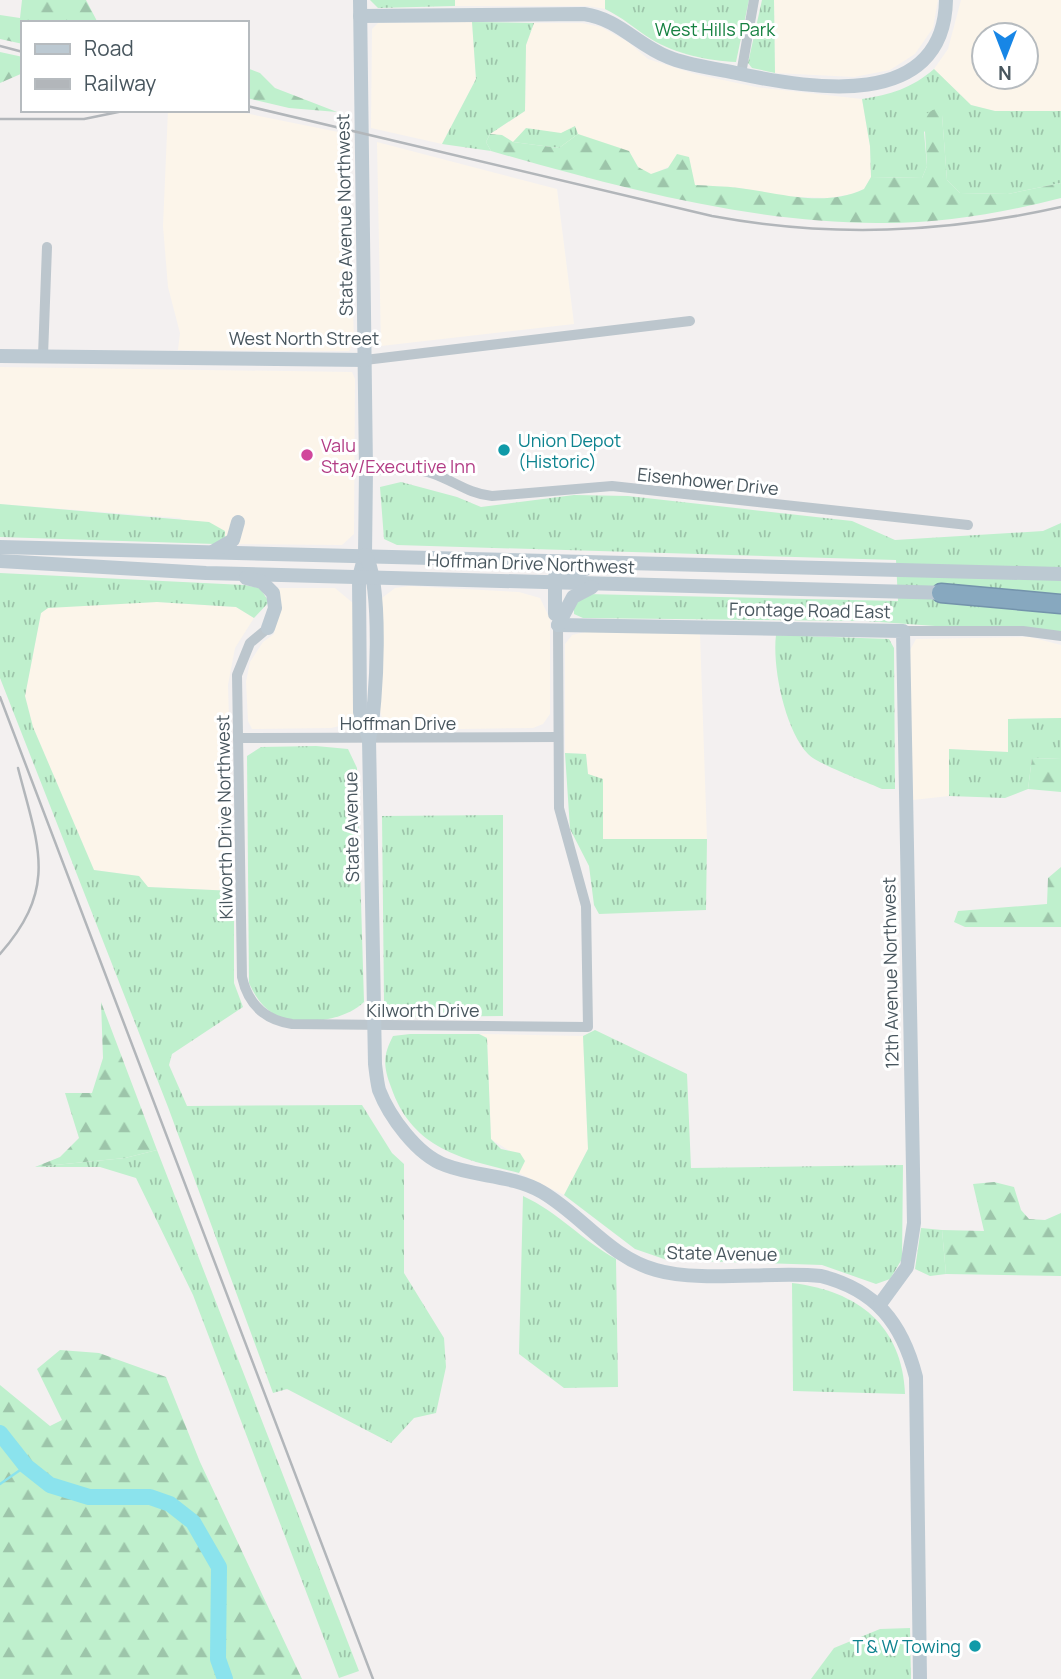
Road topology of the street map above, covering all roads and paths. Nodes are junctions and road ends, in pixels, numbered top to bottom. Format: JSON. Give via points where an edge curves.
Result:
{"nodes":[{"id":1,"x":360,"y":0,"type":"edge"},
{"id":2,"x":754,"y":0,"type":"edge"},
{"id":3,"x":946,"y":0,"type":"edge"},
{"id":4,"x":360,"y":16,"type":"junction"},
{"id":5,"x":741,"y":74,"type":"junction"},
{"id":6,"x":47,"y":247,"type":"dead end"},
{"id":7,"x":690,"y":321,"type":"dead end"},
{"id":8,"x":0,"y":356,"type":"edge"},
{"id":9,"x":43,"y":356,"type":"junction"},
{"id":10,"x":365,"y":359,"type":"junction"},
{"id":11,"x":366,"y":470,"type":"junction"},
{"id":12,"x":968,"y":525,"type":"dead end"},
{"id":13,"x":0,"y":547,"type":"edge"},
{"id":14,"x":208,"y":552,"type":"junction"},
{"id":15,"x":268,"y":553,"type":"junction"},
{"id":16,"x":365,"y":555,"type":"junction"},
{"id":17,"x":0,"y":561,"type":"edge"},
{"id":18,"x":691,"y":564,"type":"junction"},
{"id":19,"x":206,"y":573,"type":"junction"},
{"id":20,"x":1061,"y":574,"type":"edge"},
{"id":21,"x":359,"y":577,"type":"junction"},
{"id":22,"x":374,"y":578,"type":"junction"},
{"id":23,"x":490,"y":581,"type":"junction"},
{"id":24,"x":554,"y":583,"type":"junction"},
{"id":25,"x":605,"y":584,"type":"junction"},
{"id":26,"x":941,"y":593,"type":"junction"},
{"id":27,"x":1061,"y":596,"type":"edge"},
{"id":28,"x":1061,"y":604,"type":"edge"},
{"id":29,"x":556,"y":620,"type":"junction"},
{"id":30,"x":268,"y":628,"type":"joint"},
{"id":31,"x":903,"y":631,"type":"junction"},
{"id":32,"x":1061,"y":636,"type":"edge"},
{"id":33,"x":558,"y":737,"type":"junction"},
{"id":34,"x":239,"y":738,"type":"junction"},
{"id":35,"x":369,"y":739,"type":"junction"},
{"id":36,"x":261,"y":1011,"type":"joint"},
{"id":37,"x":374,"y":1025,"type":"junction"},
{"id":38,"x":880,"y":1304,"type":"junction"},
{"id":39,"x":920,"y":1679,"type":"edge"}],
"edges":[{"from":1,"to":4,"type":"street","name":"State Avenue Northwest"},
{"from":2,"to":5,"type":"street"},
{"from":3,"to":5,"type":"street","via":[[943,26],[932,48],[915,67],[896,78],[855,85],[804,85]]},
{"from":4,"to":5,"type":"street","via":[[596,16],[623,27],[672,59]]},
{"from":4,"to":10,"type":"street","name":"State Avenue Northwest"},
{"from":6,"to":9,"type":"street"},
{"from":7,"to":10,"type":"street","name":"West North Street"},
{"from":8,"to":9,"type":"street","name":"West North Street"},
{"from":9,"to":10,"type":"street","name":"West North Street"},
{"from":10,"to":11,"type":"street","name":"State Avenue Northwest"},
{"from":11,"to":12,"type":"street","name":"Eisenhower Drive","via":[[416,470],[479,495],[612,486]]},
{"from":11,"to":16,"type":"street","name":"State Avenue Northwest"},
{"from":13,"to":14,"type":"street","name":"Hoffman Drive Northwest"},
{"from":14,"to":15,"type":"street","name":"Hoffman Drive Northwest"},
{"from":14,"to":15,"type":"street","via":[[228,545],[238,522],[248,544]]},
{"from":15,"to":16,"type":"street","name":"Hoffman Drive Northwest"},
{"from":16,"to":18,"type":"street","name":"Hoffman Drive Northwest"},
{"from":16,"to":21,"type":"street","name":"State Avenue Northwest"},
{"from":16,"to":22,"type":"street","name":"State Avenue Northwest"},
{"from":17,"to":19,"type":"street","name":"Hoffman Drive Northwest"},
{"from":18,"to":20,"type":"street","name":"Hoffman Drive Northwest"},
{"from":18,"to":24,"type":"street","via":[[568,570],[559,573]]},
{"from":19,"to":21,"type":"street","name":"Hoffman Drive Northwest"},
{"from":19,"to":30,"type":"street","via":[[248,578],[270,587],[275,600]]},
{"from":21,"to":22,"type":"street","name":"Hoffman Drive Northwest"},
{"from":21,"to":35,"type":"street","name":"State Avenue Northwest","via":[[360,712]]},
{"from":22,"to":23,"type":"street","name":"Hoffman Drive Northwest"},
{"from":22,"to":35,"type":"street","name":"State Avenue Northwest","via":[[375,712]]},
{"from":23,"to":24,"type":"street","name":"Hoffman Drive Northwest"},
{"from":23,"to":29,"type":"street","via":[[538,592],[547,598]]},
{"from":24,"to":25,"type":"street","name":"Hoffman Drive Northwest"},
{"from":24,"to":29,"type":"street"},
{"from":25,"to":26,"type":"street","name":"Hoffman Drive Northwest"},
{"from":25,"to":29,"type":"street","via":[[587,587],[573,597]]},
{"from":26,"to":27,"type":"street","name":"Hoffman Drive Northwest"},
{"from":26,"to":28,"type":"highway"},
{"from":29,"to":31,"type":"street","name":"Frontage Road East"},
{"from":29,"to":33,"type":"street"},
{"from":30,"to":34,"type":"street","name":"Kilworth Drive Northwest","via":[[250,643],[239,666]]},
{"from":31,"to":32,"type":"street","name":"Frontage Road East","via":[[1023,631]]},
{"from":31,"to":38,"type":"street","name":"12th Avenue Northwest","via":[[914,1223],[907,1267]]},
{"from":33,"to":35,"type":"street","name":"Hoffman Drive"},
{"from":33,"to":37,"type":"street","name":"Kilworth Drive","via":[[562,827],[586,906],[588,1027]]},
{"from":34,"to":35,"type":"street","name":"Hoffman Drive"},
{"from":34,"to":36,"type":"street","name":"Kilworth Drive Northwest","via":[[242,977],[249,998]]},
{"from":35,"to":37,"type":"street","name":"State Avenue"},
{"from":36,"to":37,"type":"street","name":"Kilworth Drive","via":[[292,1024]]},
{"from":37,"to":38,"type":"street","name":"State Avenue","via":[[379,1089],[402,1128],[442,1165],[541,1191],[611,1248],[656,1270],[821,1276],[842,1281]]},
{"from":38,"to":39,"type":"street","name":"State Avenue","via":[[904,1342],[916,1377]]}]}
